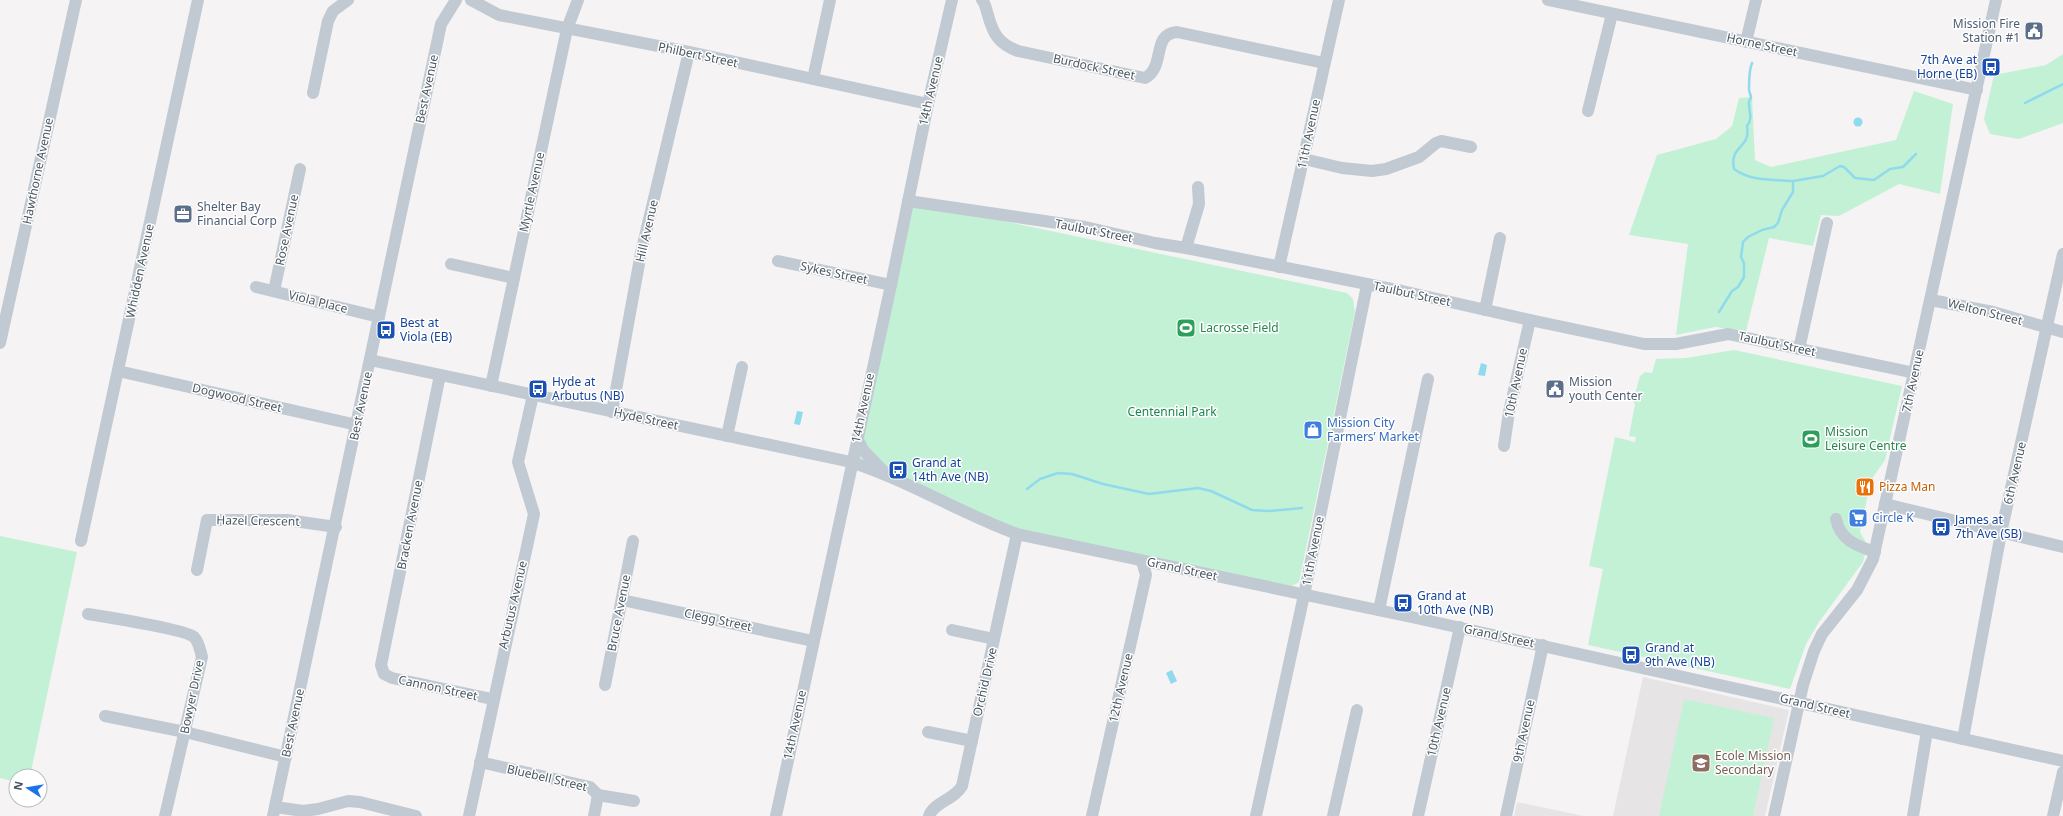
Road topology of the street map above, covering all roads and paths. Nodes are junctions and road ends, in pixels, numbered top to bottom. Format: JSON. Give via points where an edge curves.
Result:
{"nodes":[{"id":1,"x":76,"y":0,"type":"edge"},
{"id":2,"x":198,"y":0,"type":"edge"},
{"id":3,"x":348,"y":0,"type":"edge"},
{"id":4,"x":456,"y":0,"type":"edge"},
{"id":5,"x":471,"y":0,"type":"edge"},
{"id":6,"x":578,"y":0,"type":"edge"},
{"id":7,"x":830,"y":0,"type":"edge"},
{"id":8,"x":952,"y":0,"type":"edge"},
{"id":9,"x":982,"y":0,"type":"edge"},
{"id":10,"x":1339,"y":0,"type":"edge"},
{"id":11,"x":1548,"y":0,"type":"edge"},
{"id":12,"x":1756,"y":0,"type":"edge"},
{"id":13,"x":1996,"y":0,"type":"edge"},
{"id":14,"x":1612,"y":14,"type":"junction"},
{"id":15,"x":567,"y":29,"type":"junction"},
{"id":16,"x":1746,"y":42,"type":"junction"},
{"id":17,"x":689,"y":52,"type":"junction"},
{"id":18,"x":1324,"y":63,"type":"junction"},
{"id":19,"x":813,"y":79,"type":"junction"},
{"id":20,"x":1977,"y":90,"type":"junction"},
{"id":21,"x":313,"y":93,"type":"dead end"},
{"id":22,"x":928,"y":104,"type":"junction"},
{"id":23,"x":1588,"y":111,"type":"dead end"},
{"id":24,"x":1471,"y":147,"type":"dead end"},
{"id":25,"x":1304,"y":159,"type":"junction"},
{"id":26,"x":300,"y":170,"type":"dead end"},
{"id":27,"x":1198,"y":188,"type":"dead end"},
{"id":28,"x":908,"y":201,"type":"junction"},
{"id":29,"x":1827,"y":223,"type":"dead end"},
{"id":30,"x":1500,"y":238,"type":"dead end"},
{"id":31,"x":1186,"y":248,"type":"junction"},
{"id":32,"x":2063,"y":254,"type":"edge"},
{"id":33,"x":778,"y":260,"type":"dead end"},
{"id":34,"x":451,"y":264,"type":"dead end"},
{"id":35,"x":1279,"y":268,"type":"junction"},
{"id":36,"x":514,"y":278,"type":"junction"},
{"id":37,"x":890,"y":285,"type":"junction"},
{"id":38,"x":1367,"y":285,"type":"junction"},
{"id":39,"x":256,"y":287,"type":"dead end"},
{"id":40,"x":274,"y":291,"type":"junction"},
{"id":41,"x":1931,"y":300,"type":"junction"},
{"id":42,"x":1485,"y":310,"type":"junction"},
{"id":43,"x":379,"y":317,"type":"junction"},
{"id":44,"x":1530,"y":320,"type":"junction"},
{"id":45,"x":2047,"y":329,"type":"junction"},
{"id":46,"x":2063,"y":332,"type":"edge"},
{"id":47,"x":0,"y":343,"type":"edge"},
{"id":48,"x":1799,"y":349,"type":"junction"},
{"id":49,"x":370,"y":360,"type":"junction"},
{"id":50,"x":742,"y":367,"type":"dead end"},
{"id":51,"x":118,"y":372,"type":"junction"},
{"id":52,"x":1915,"y":373,"type":"junction"},
{"id":53,"x":440,"y":375,"type":"junction"},
{"id":54,"x":1428,"y":379,"type":"dead end"},
{"id":55,"x":491,"y":386,"type":"junction"},
{"id":56,"x":533,"y":394,"type":"junction"},
{"id":57,"x":612,"y":412,"type":"junction"},
{"id":58,"x":357,"y":425,"type":"junction"},
{"id":59,"x":727,"y":436,"type":"junction"},
{"id":60,"x":857,"y":438,"type":"junction"},
{"id":61,"x":1504,"y":446,"type":"dead end"},
{"id":62,"x":851,"y":462,"type":"junction"},
{"id":63,"x":885,"y":473,"type":"junction"},
{"id":64,"x":1885,"y":504,"type":"junction"},
{"id":65,"x":1836,"y":519,"type":"dead end"},
{"id":66,"x":336,"y":527,"type":"junction"},
{"id":67,"x":2001,"y":533,"type":"junction"},
{"id":68,"x":1017,"y":534,"type":"junction"},
{"id":69,"x":81,"y":541,"type":"dead end"},
{"id":70,"x":633,"y":541,"type":"dead end"},
{"id":71,"x":2063,"y":547,"type":"edge"},
{"id":72,"x":1875,"y":552,"type":"junction"},
{"id":73,"x":1142,"y":561,"type":"junction"},
{"id":74,"x":197,"y":570,"type":"dead end"},
{"id":75,"x":1304,"y":595,"type":"junction"},
{"id":76,"x":622,"y":600,"type":"junction"},
{"id":77,"x":1379,"y":610,"type":"junction"},
{"id":78,"x":88,"y":614,"type":"dead end"},
{"id":79,"x":1460,"y":628,"type":"junction"},
{"id":80,"x":952,"y":630,"type":"dead end"},
{"id":81,"x":994,"y":639,"type":"junction"},
{"id":82,"x":813,"y":641,"type":"junction"},
{"id":83,"x":1543,"y":645,"type":"junction"},
{"id":84,"x":384,"y":674,"type":"joint"},
{"id":85,"x":605,"y":685,"type":"dead end"},
{"id":86,"x":492,"y":699,"type":"junction"},
{"id":87,"x":1800,"y":702,"type":"junction"},
{"id":88,"x":1357,"y":710,"type":"dead end"},
{"id":89,"x":105,"y":716,"type":"dead end"},
{"id":90,"x":1927,"y":731,"type":"junction"},
{"id":91,"x":185,"y":732,"type":"junction"},
{"id":92,"x":928,"y":732,"type":"dead end"},
{"id":93,"x":1963,"y":739,"type":"junction"},
{"id":94,"x":972,"y":741,"type":"junction"},
{"id":95,"x":286,"y":757,"type":"junction"},
{"id":96,"x":2063,"y":760,"type":"edge"},
{"id":97,"x":480,"y":762,"type":"junction"},
{"id":98,"x":2063,"y":772,"type":"edge"},
{"id":99,"x":598,"y":795,"type":"junction"},
{"id":100,"x":634,"y":801,"type":"dead end"},
{"id":101,"x":274,"y":811,"type":"edge"},
{"id":102,"x":165,"y":816,"type":"edge"},
{"id":103,"x":416,"y":816,"type":"edge"},
{"id":104,"x":469,"y":816,"type":"edge"},
{"id":105,"x":594,"y":816,"type":"edge"},
{"id":106,"x":776,"y":816,"type":"edge"},
{"id":107,"x":929,"y":816,"type":"edge"},
{"id":108,"x":1092,"y":816,"type":"edge"},
{"id":109,"x":1256,"y":816,"type":"edge"},
{"id":110,"x":1333,"y":816,"type":"edge"},
{"id":111,"x":1418,"y":816,"type":"edge"},
{"id":112,"x":1506,"y":816,"type":"edge"},
{"id":113,"x":1774,"y":816,"type":"edge"},
{"id":114,"x":1913,"y":816,"type":"edge"},
{"id":115,"x":2053,"y":816,"type":"edge"}],
"edges":[{"from":1,"to":47,"type":"street","name":"Hawthorne Avenue"},
{"from":2,"to":51,"type":"street","name":"Whidden Avenue"},
{"from":3,"to":21,"type":"street","via":[[333,11],[328,21]]},
{"from":4,"to":43,"type":"street","name":"Best Avenue","via":[[442,24]]},
{"from":5,"to":15,"type":"street","name":"Philbert Street","via":[[499,15]]},
{"from":6,"to":15,"type":"street","name":"Myrtle Avenue"},
{"from":7,"to":19,"type":"street"},
{"from":8,"to":22,"type":"street","name":"14th Avenue"},
{"from":9,"to":18,"type":"street","name":"Burdock Street","via":[[997,39],[1008,47],[1144,78],[1151,75],[1155,68],[1164,36],[1169,32]]},
{"from":10,"to":18,"type":"street","name":"11th Avenue"},
{"from":11,"to":14,"type":"street","name":"Horne Street"},
{"from":12,"to":16,"type":"street"},
{"from":13,"to":20,"type":"street","name":"7th Avenue"},
{"from":14,"to":16,"type":"street","name":"Horne Street"},
{"from":14,"to":23,"type":"street"},
{"from":15,"to":17,"type":"street","name":"Philbert Street"},
{"from":15,"to":36,"type":"street","name":"Myrtle Avenue"},
{"from":16,"to":20,"type":"street","name":"Horne Street"},
{"from":17,"to":19,"type":"street","name":"Philbert Street"},
{"from":17,"to":57,"type":"street","name":"Hill Avenue","via":[[641,253]]},
{"from":18,"to":25,"type":"street","name":"11th Avenue"},
{"from":19,"to":22,"type":"street","name":"Philbert Street"},
{"from":20,"to":41,"type":"street","name":"7th Avenue"},
{"from":22,"to":28,"type":"street","name":"14th Avenue"},
{"from":24,"to":25,"type":"street","via":[[1441,141],[1419,157],[1386,169],[1372,171],[1342,168]]},
{"from":25,"to":35,"type":"street","name":"11th Avenue"},
{"from":26,"to":40,"type":"street","name":"Rose Avenue"},
{"from":27,"to":31,"type":"street","via":[[1199,204]]},
{"from":28,"to":31,"type":"street","name":"Taulbut Street","via":[[1085,227]]},
{"from":28,"to":37,"type":"street","name":"14th Avenue"},
{"from":29,"to":48,"type":"street"},
{"from":30,"to":42,"type":"street"},
{"from":31,"to":35,"type":"street","name":"Taulbut Street"},
{"from":32,"to":45,"type":"street","name":"6th Avenue"},
{"from":33,"to":37,"type":"street","name":"Sykes Street"},
{"from":34,"to":36,"type":"street"},
{"from":35,"to":38,"type":"street","name":"Taulbut Street"},
{"from":36,"to":55,"type":"street","name":"Myrtle Avenue"},
{"from":37,"to":60,"type":"street","name":"14th Avenue"},
{"from":38,"to":42,"type":"street","name":"Taulbut Street"},
{"from":38,"to":75,"type":"street","name":"11th Avenue"},
{"from":39,"to":40,"type":"street","name":"Viola Place"},
{"from":40,"to":43,"type":"street","name":"Viola Place"},
{"from":41,"to":45,"type":"street","name":"Welton Street","via":[[1993,312]]},
{"from":41,"to":52,"type":"street","name":"7th Avenue"},
{"from":42,"to":44,"type":"street","name":"Taulbut Street"},
{"from":43,"to":49,"type":"street","name":"Best Avenue"},
{"from":44,"to":48,"type":"street","name":"Taulbut Street","via":[[1644,344],[1676,344],[1728,334]]},
{"from":44,"to":61,"type":"street","name":"10th Avenue","via":[[1510,404]]},
{"from":45,"to":46,"type":"street","name":"Welton Street"},
{"from":45,"to":67,"type":"street","name":"6th Avenue"},
{"from":48,"to":52,"type":"street","name":"Taulbut Street"},
{"from":49,"to":53,"type":"street","name":"Hyde Street"},
{"from":49,"to":58,"type":"street","name":"Best Avenue"},
{"from":50,"to":59,"type":"street"},
{"from":51,"to":58,"type":"street","name":"Dogwood Street"},
{"from":51,"to":69,"type":"street","name":"Whidden Avenue"},
{"from":52,"to":64,"type":"street","name":"7th Avenue"},
{"from":53,"to":55,"type":"street","name":"Hyde Street"},
{"from":53,"to":84,"type":"street","name":"Bracken Avenue","via":[[381,665]]},
{"from":54,"to":77,"type":"street"},
{"from":55,"to":56,"type":"street","name":"Hyde Street"},
{"from":56,"to":57,"type":"street","name":"Hyde Street"},
{"from":56,"to":86,"type":"street","name":"Arbutus Avenue","via":[[518,462],[534,514]]},
{"from":57,"to":59,"type":"street","name":"Hyde Street"},
{"from":58,"to":66,"type":"street","name":"Best Avenue"},
{"from":59,"to":62,"type":"street","name":"Hyde Street"},
{"from":60,"to":62,"type":"street","name":"14th Avenue"},
{"from":60,"to":63,"type":"street","via":[[863,450]]},
{"from":62,"to":63,"type":"street","name":"Grand Street"},
{"from":62,"to":82,"type":"street","name":"14th Avenue"},
{"from":63,"to":68,"type":"street","name":"Grand Street","via":[[982,521]]},
{"from":64,"to":67,"type":"street"},
{"from":64,"to":72,"type":"street","name":"7th Avenue"},
{"from":65,"to":72,"type":"street","via":[[1838,529],[1847,540]]},
{"from":66,"to":74,"type":"street","name":"Hazel Crescent","via":[[287,520],[207,520]]},
{"from":66,"to":95,"type":"street","name":"Best Avenue"},
{"from":67,"to":71,"type":"street"},
{"from":67,"to":93,"type":"street","name":"6th Avenue"},
{"from":68,"to":73,"type":"street","name":"Grand Street"},
{"from":68,"to":81,"type":"street","name":"Orchid Drive"},
{"from":70,"to":76,"type":"street","name":"Bruce Avenue"},
{"from":72,"to":87,"type":"street","name":"7th Avenue","via":[[1857,590],[1822,634],[1814,651]]},
{"from":73,"to":75,"type":"street","name":"Grand Street"},
{"from":73,"to":108,"type":"street","name":"12th Avenue","via":[[1146,575]]},
{"from":75,"to":77,"type":"street","name":"Grand Street"},
{"from":75,"to":109,"type":"street","name":"11th Avenue"},
{"from":76,"to":82,"type":"street","name":"Clegg Street"},
{"from":76,"to":85,"type":"street","name":"Bruce Avenue"},
{"from":77,"to":79,"type":"street","name":"Grand Street"},
{"from":78,"to":91,"type":"street","name":"Bowyer Drive","via":[[177,630],[194,636],[202,657]]},
{"from":79,"to":83,"type":"street","name":"Grand Street"},
{"from":79,"to":111,"type":"street","name":"10th Avenue"},
{"from":80,"to":81,"type":"street"},
{"from":81,"to":94,"type":"street","name":"Orchid Drive"},
{"from":82,"to":106,"type":"street","name":"14th Avenue"},
{"from":83,"to":87,"type":"street","name":"Grand Street"},
{"from":83,"to":112,"type":"street","name":"9th Avenue"},
{"from":84,"to":86,"type":"street","name":"Cannon Street","via":[[392,678]]},
{"from":86,"to":97,"type":"street","name":"Arbutus Avenue"},
{"from":87,"to":90,"type":"street","name":"Grand Street"},
{"from":87,"to":113,"type":"street","name":"7th Avenue"},
{"from":88,"to":110,"type":"street"},
{"from":89,"to":91,"type":"street"},
{"from":90,"to":93,"type":"street","name":"Grand Street"},
{"from":90,"to":114,"type":"street"},
{"from":91,"to":95,"type":"street"},
{"from":91,"to":102,"type":"street","name":"Bowyer Drive"},
{"from":92,"to":94,"type":"street"},
{"from":93,"to":96,"type":"street","name":"Grand Street"},
{"from":94,"to":107,"type":"street","name":"Orchid Drive","via":[[959,791],[934,808]]},
{"from":95,"to":101,"type":"street","name":"Best Avenue"},
{"from":97,"to":99,"type":"street","name":"Bluebell Street","via":[[590,786]]},
{"from":97,"to":104,"type":"street","name":"Arbutus Avenue"},
{"from":98,"to":115,"type":"street"},
{"from":99,"to":100,"type":"street","name":"Bluebell Street"},
{"from":99,"to":105,"type":"street"},
{"from":101,"to":103,"type":"street","via":[[318,810],[348,801]]}]}
